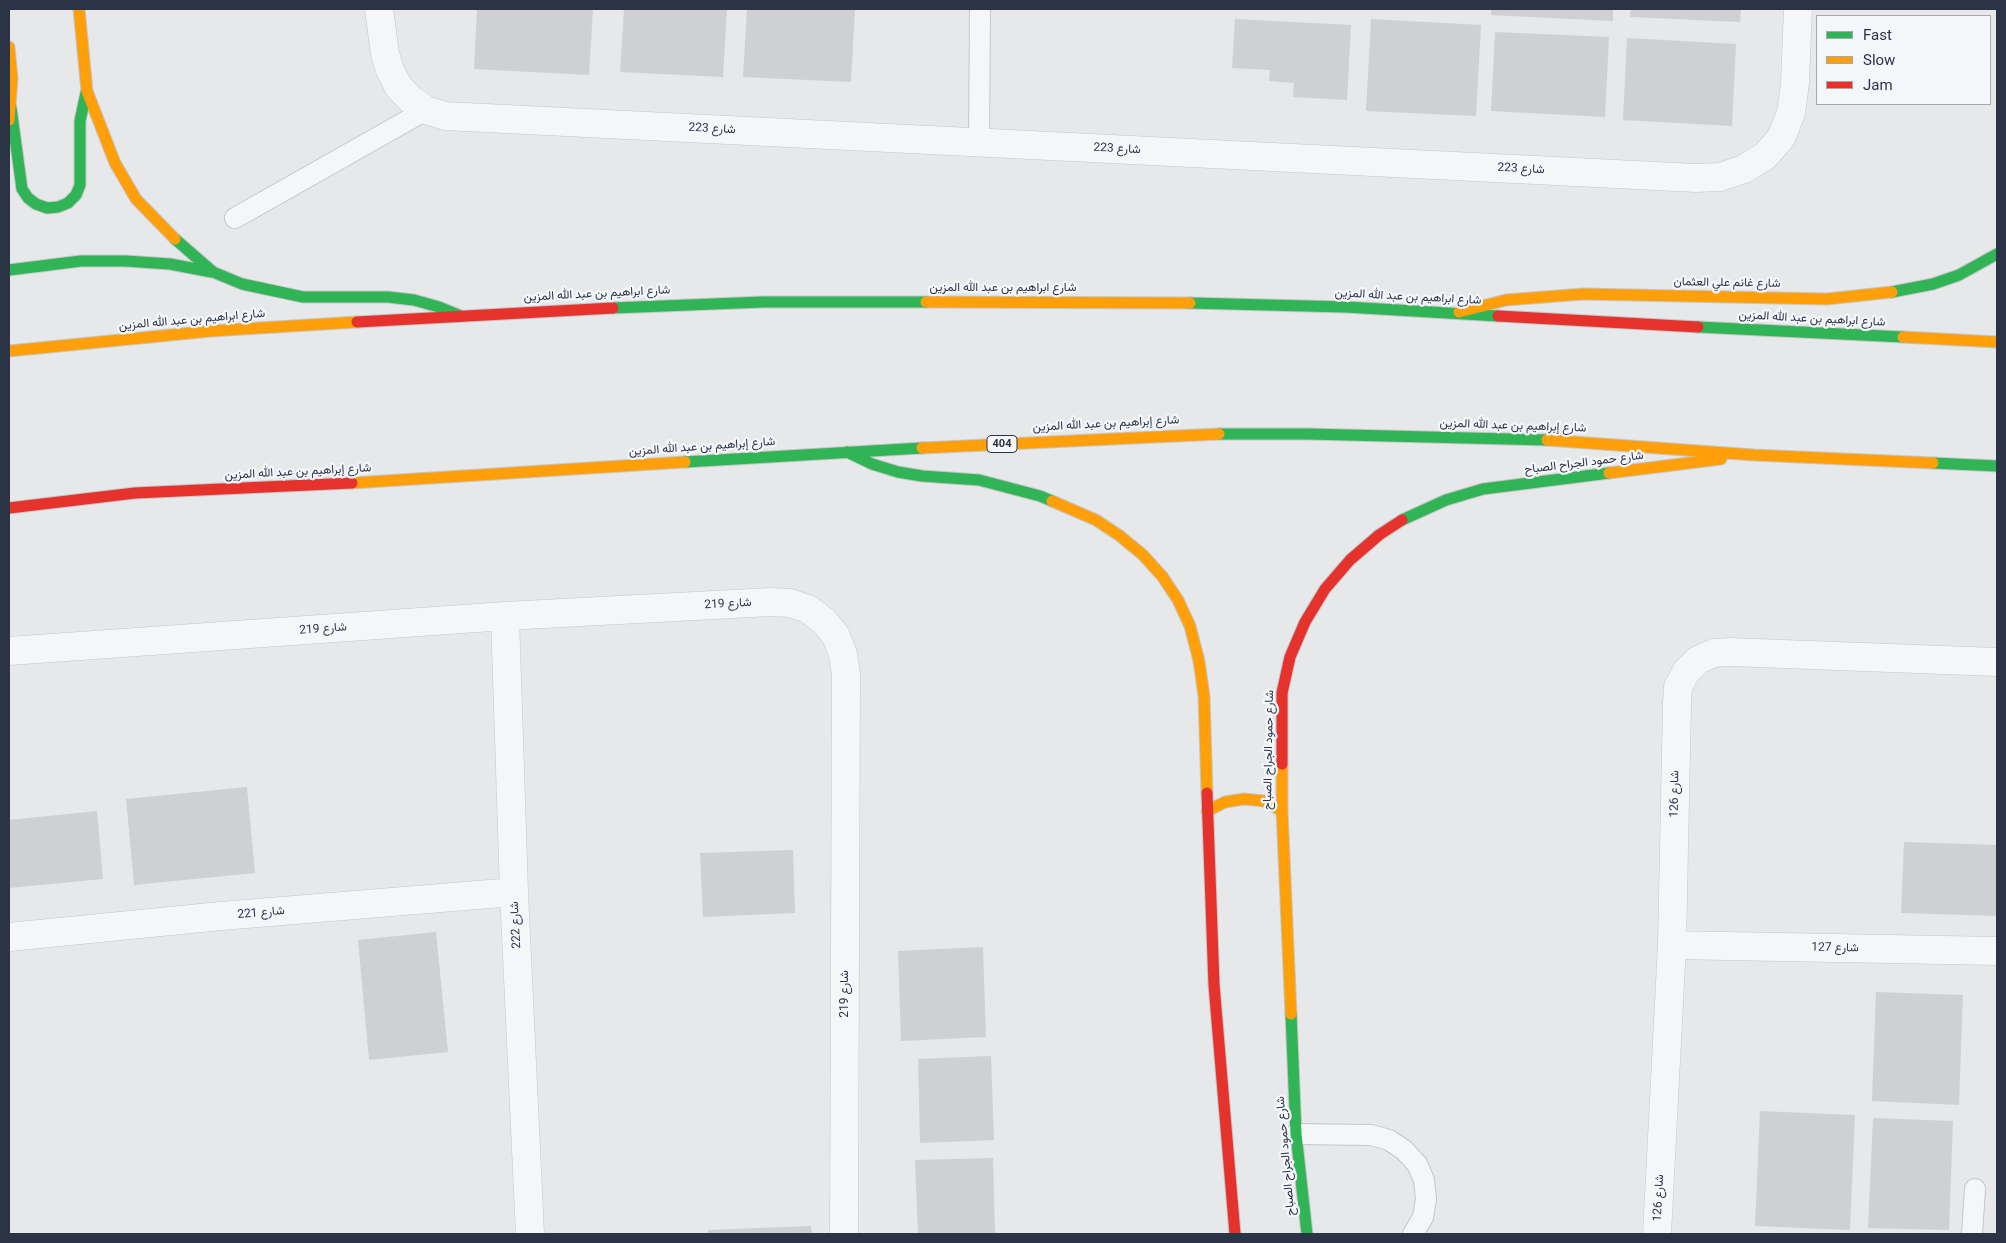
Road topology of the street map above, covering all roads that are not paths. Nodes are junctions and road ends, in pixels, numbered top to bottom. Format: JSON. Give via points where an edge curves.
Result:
{"nodes":[{"id":1,"x":79,"y":9,"type":"edge"},
{"id":2,"x":380,"y":9,"type":"edge"},
{"id":3,"x":980,"y":9,"type":"edge"},
{"id":4,"x":1798,"y":9,"type":"edge"},
{"id":5,"x":9,"y":47,"type":"edge"},
{"id":6,"x":87,"y":91,"type":"junction"},
{"id":7,"x":11,"y":108,"type":"junction"},
{"id":8,"x":426,"y":110,"type":"junction"},
{"id":9,"x":9,"y":120,"type":"edge"},
{"id":10,"x":979,"y":142,"type":"junction"},
{"id":11,"x":235,"y":218,"type":"dead end"},
{"id":12,"x":1997,"y":254,"type":"edge"},
{"id":13,"x":9,"y":270,"type":"edge"},
{"id":14,"x":214,"y":272,"type":"junction"},
{"id":15,"x":1450,"y":314,"type":"junction"},
{"id":16,"x":463,"y":316,"type":"junction"},
{"id":17,"x":1997,"y":342,"type":"edge"},
{"id":18,"x":9,"y":351,"type":"edge"},
{"id":19,"x":847,"y":452,"type":"junction"},
{"id":20,"x":1754,"y":455,"type":"junction"},
{"id":21,"x":1997,"y":466,"type":"edge"},
{"id":22,"x":9,"y":508,"type":"edge"},
{"id":23,"x":505,"y":616,"type":"junction"},
{"id":24,"x":9,"y":651,"type":"edge"},
{"id":25,"x":1997,"y":662,"type":"edge"},
{"id":26,"x":1207,"y":811,"type":"junction"},
{"id":27,"x":1282,"y":811,"type":"junction"},
{"id":28,"x":514,"y":892,"type":"junction"},
{"id":29,"x":9,"y":937,"type":"edge"},
{"id":30,"x":1672,"y":945,"type":"junction"},
{"id":31,"x":1997,"y":952,"type":"edge"},
{"id":32,"x":1296,"y":1134,"type":"junction"},
{"id":33,"x":1975,"y":1190,"type":"dead end"},
{"id":34,"x":530,"y":1234,"type":"edge"},
{"id":35,"x":844,"y":1234,"type":"edge"},
{"id":36,"x":1235,"y":1234,"type":"edge"},
{"id":37,"x":1307,"y":1234,"type":"edge"},
{"id":38,"x":1413,"y":1234,"type":"edge"},
{"id":39,"x":1658,"y":1234,"type":"edge"},
{"id":40,"x":1972,"y":1234,"type":"edge"}],
"edges":[{"from":1,"to":6,"type":"main road"},
{"from":2,"to":8,"type":"street","name":"شارع 223","via":[[390,70],[398,86]]},
{"from":3,"to":10,"type":"lane"},
{"from":4,"to":10,"type":"street","name":"شارع 223","via":[[1791,114],[1781,138],[1764,156],[1744,169],[1720,177]]},
{"from":5,"to":7,"type":"main road"},
{"from":6,"to":7,"type":"main road","via":[[80,121],[80,185],[76,195],[58,207],[36,204],[22,189]]},
{"from":6,"to":14,"type":"main road","via":[[112,157],[136,199],[166,231]]},
{"from":7,"to":9,"type":"main road"},
{"from":8,"to":10,"type":"street","name":"شارع 223","via":[[445,116]]},
{"from":8,"to":11,"type":"lane"},
{"from":12,"to":15,"type":"main road","name":"شارع غانم علي العثمان","via":[[1959,275],[1878,295],[1827,299],[1574,295],[1506,300]]},
{"from":13,"to":14,"type":"main road","via":[[80,261],[125,261],[170,264]]},
{"from":14,"to":16,"type":"main road","via":[[242,284],[280,293],[334,298],[388,296],[414,300]]},
{"from":15,"to":16,"type":"main road","name":"شارع ابراهيم بن عبد الله المزين","via":[[1346,307],[1173,303],[763,302]]},
{"from":15,"to":17,"type":"main road","name":"شارع ابراهيم بن عبد الله المزين"},
{"from":16,"to":18,"type":"main road","name":"شارع ابراهيم بن عبد الله المزين","via":[[211,331]]},
{"from":19,"to":20,"type":"main road","name":"شارع إبراهيم بن عبد الله المزين","number":"404","via":[[1211,434],[1542,440]]},
{"from":19,"to":22,"type":"main road","name":"شارع إبراهيم بن عبد الله المزين","number":"404","via":[[308,486],[135,493]]},
{"from":19,"to":26,"type":"main road","via":[[898,472],[979,480],[1040,496],[1096,520],[1143,555],[1178,600],[1190,626],[1199,661],[1204,696]]},
{"from":20,"to":21,"type":"main road","name":"شارع إبراهيم بن عبد الله المزين","number":"404"},
{"from":20,"to":27,"type":"main road","name":"شارع حمود الجراح الصباح","via":[[1483,489],[1411,515],[1379,535],[1350,560],[1325,589],[1290,657],[1282,693]]},
{"from":23,"to":24,"type":"street","name":"شارع 219"},
{"from":23,"to":28,"type":"street","name":"شارع 222"},
{"from":23,"to":35,"type":"street","name":"شارع 219","via":[[790,603],[808,609],[836,636],[844,654],[846,674]]},
{"from":25,"to":30,"type":"street","name":"شارع 126","via":[[1730,652],[1698,660],[1678,687]]},
{"from":26,"to":27,"type":"main road","via":[[1225,802],[1244,799],[1264,801]]},
{"from":26,"to":36,"type":"main road","via":[[1214,984]]},
{"from":27,"to":32,"type":"main road","name":"شارع حمود الجراح الصباح"},
{"from":28,"to":29,"type":"street","name":"شارع 221"},
{"from":28,"to":34,"type":"street","name":"شارع 222"},
{"from":30,"to":31,"type":"street","name":"شارع 127"},
{"from":30,"to":39,"type":"street","name":"شارع 126"},
{"from":32,"to":37,"type":"main road","name":"شارع حمود الجراح الصباح"},
{"from":32,"to":38,"type":"lane","via":[[1371,1135],[1389,1140],[1404,1150],[1424,1180],[1426,1199],[1423,1217]]},
{"from":33,"to":40,"type":"lane"}]}
